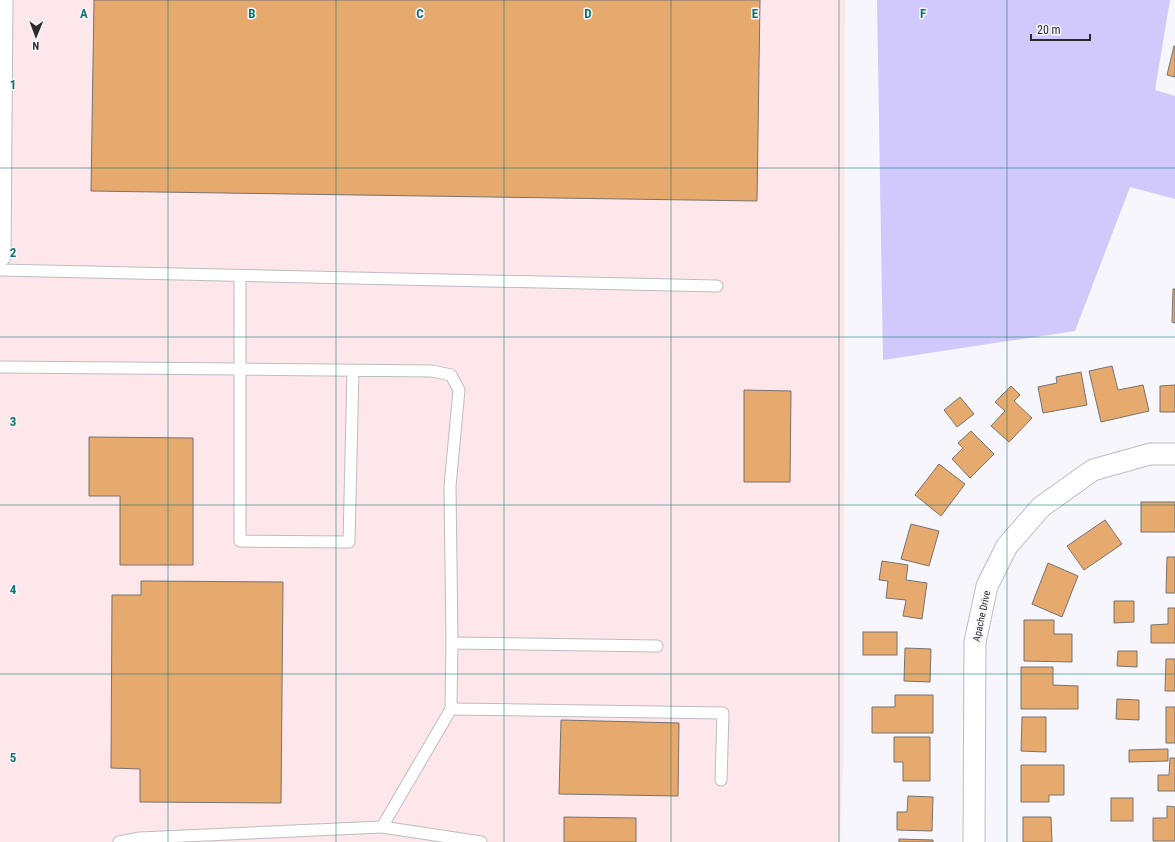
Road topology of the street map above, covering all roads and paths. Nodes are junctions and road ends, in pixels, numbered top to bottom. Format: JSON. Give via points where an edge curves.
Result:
{"nodes":[{"id":1,"x":2,"y":0,"type":"edge"},
{"id":2,"x":1,"y":105,"type":"edge"},
{"id":3,"x":0,"y":256,"type":"edge"},
{"id":4,"x":0,"y":270,"type":"edge"},
{"id":5,"x":240,"y":276,"type":"junction"},
{"id":6,"x":717,"y":286,"type":"dead end"},
{"id":7,"x":0,"y":367,"type":"edge"},
{"id":8,"x":240,"y":369,"type":"junction"},
{"id":9,"x":354,"y":370,"type":"junction"},
{"id":10,"x":1175,"y":454,"type":"edge"},
{"id":11,"x":452,"y":643,"type":"junction"},
{"id":12,"x":657,"y":646,"type":"dead end"},
{"id":13,"x":451,"y":709,"type":"junction"},
{"id":14,"x":721,"y":780,"type":"dead end"},
{"id":15,"x":382,"y":827,"type":"junction"},
{"id":16,"x":119,"y":842,"type":"edge"},
{"id":17,"x":481,"y":842,"type":"edge"},
{"id":18,"x":974,"y":842,"type":"edge"}],
"edges":[{"from":1,"to":2,"type":"street"},
{"from":2,"to":3,"type":"street"},
{"from":4,"to":5,"type":"lane"},
{"from":5,"to":6,"type":"lane"},
{"from":5,"to":8,"type":"lane"},
{"from":7,"to":8,"type":"lane"},
{"from":8,"to":9,"type":"lane"},
{"from":8,"to":9,"type":"lane","via":[[240,541],[349,542]]},
{"from":9,"to":11,"type":"lane","via":[[432,371],[451,376],[460,390],[450,486]]},
{"from":10,"to":18,"type":"street","name":"Apache Drive","via":[[1150,454],[1093,470],[1041,507],[1007,546],[988,586],[975,642]]},
{"from":11,"to":12,"type":"lane"},
{"from":11,"to":13,"type":"lane"},
{"from":13,"to":14,"type":"lane","via":[[723,713]]},
{"from":13,"to":15,"type":"lane"},
{"from":15,"to":16,"type":"lane","via":[[140,838]]},
{"from":15,"to":17,"type":"lane"}]}
